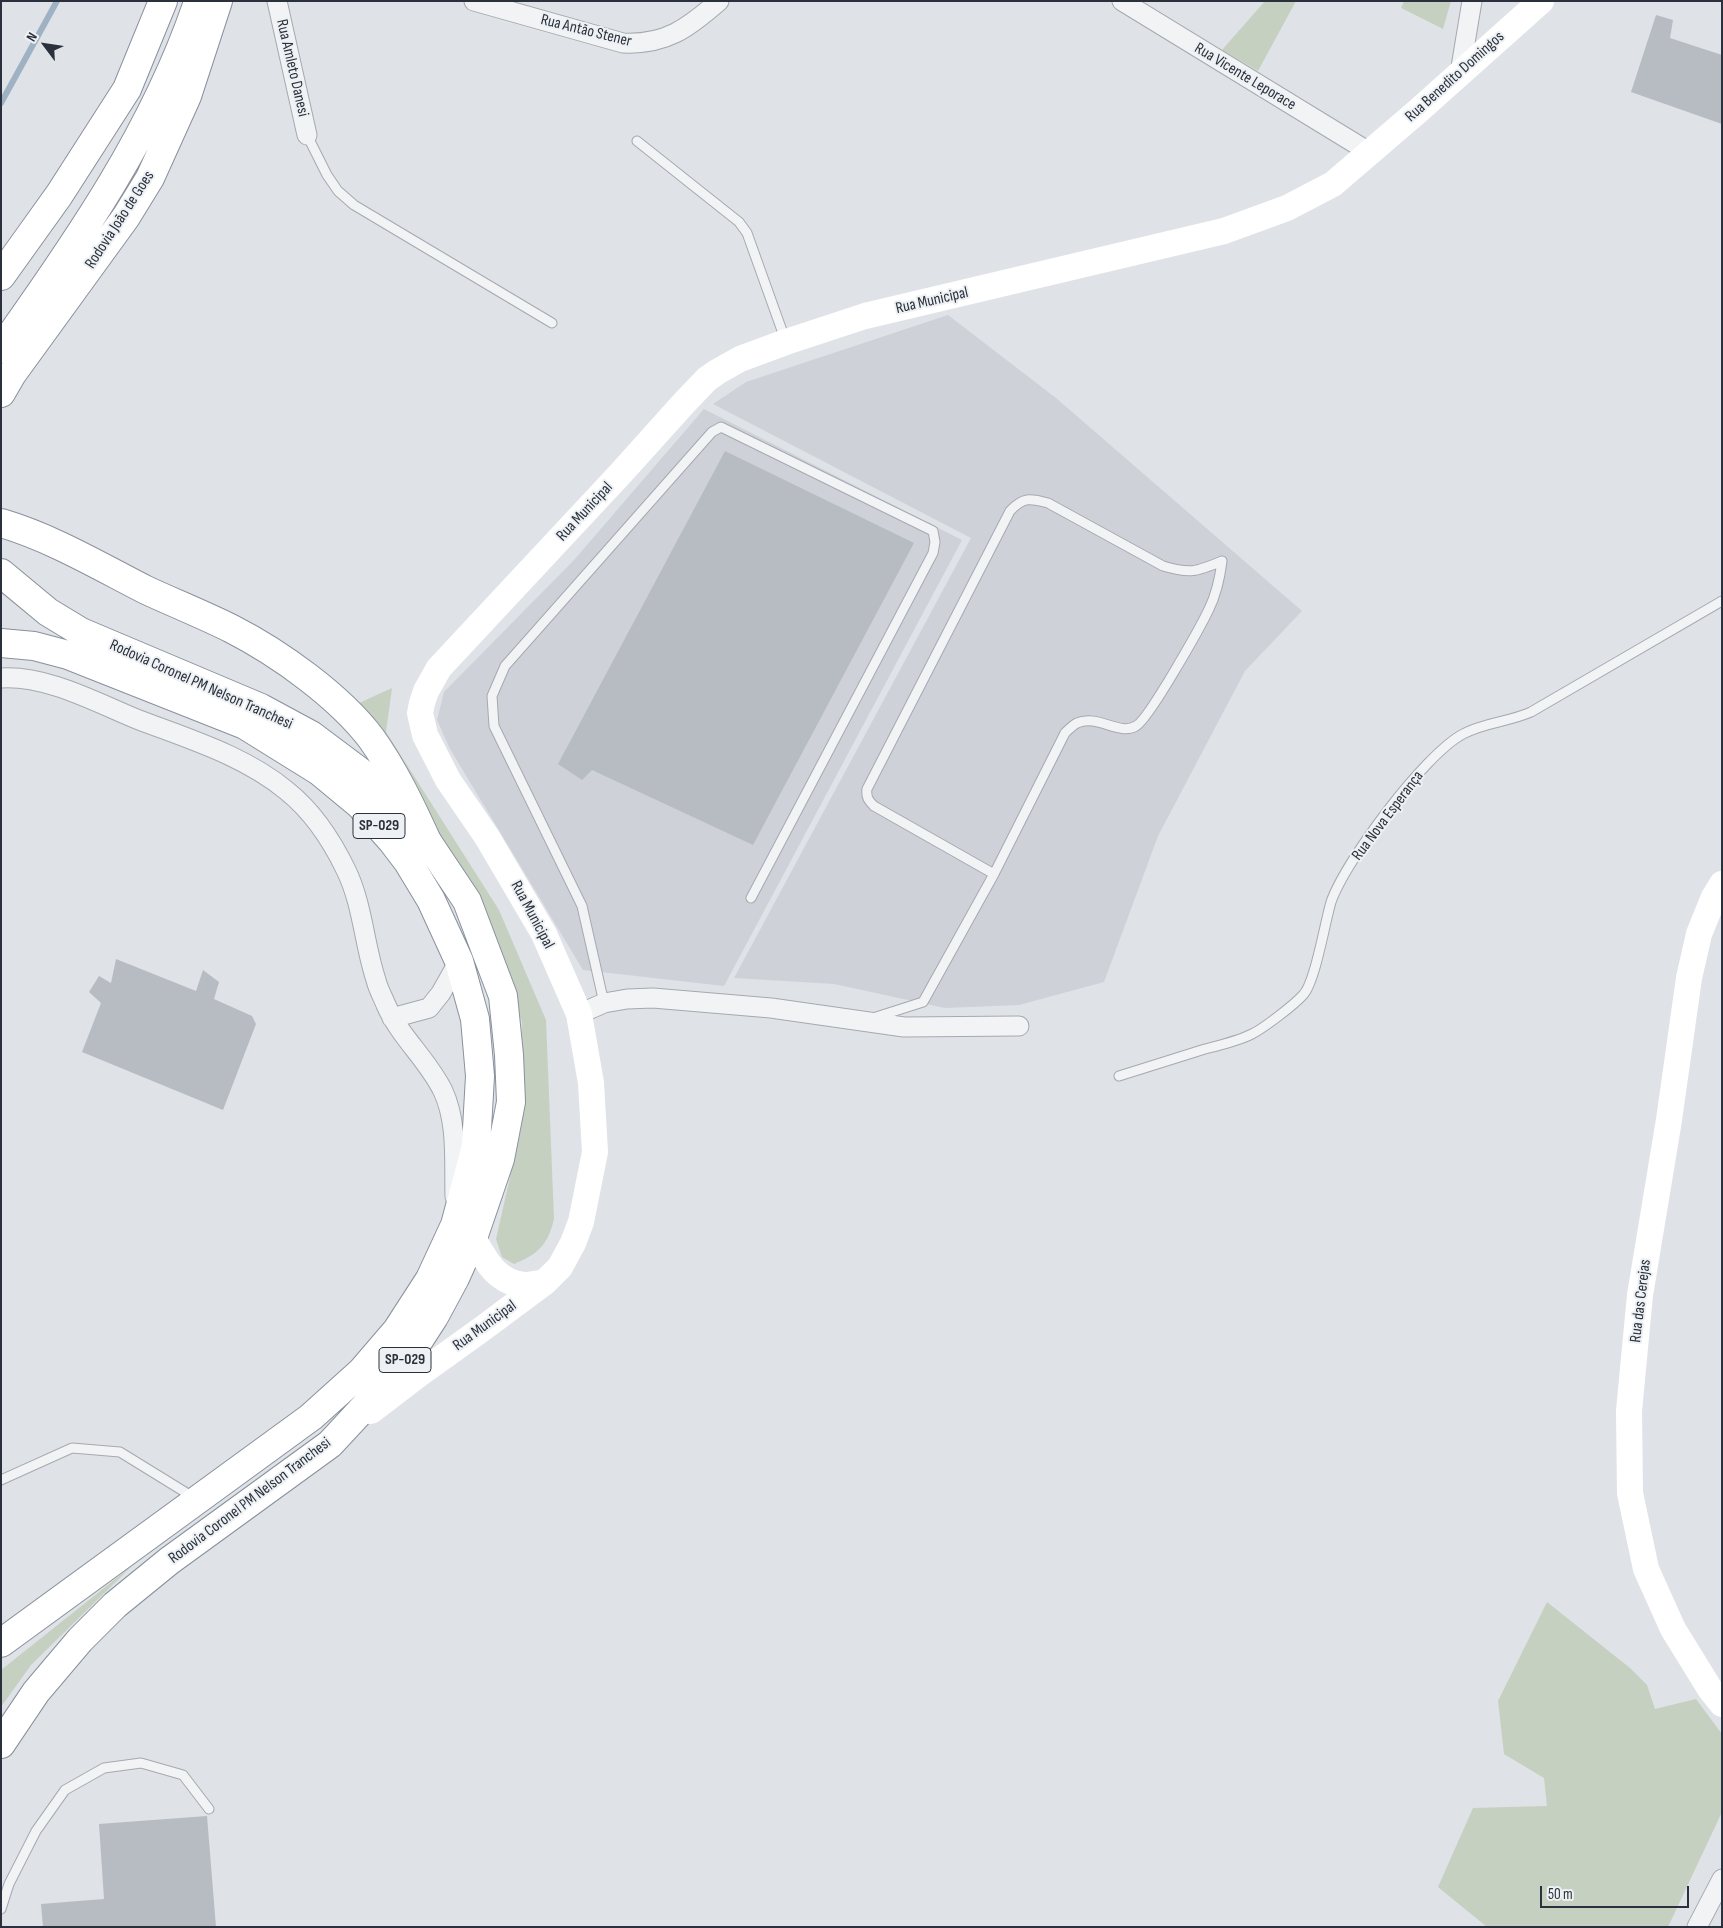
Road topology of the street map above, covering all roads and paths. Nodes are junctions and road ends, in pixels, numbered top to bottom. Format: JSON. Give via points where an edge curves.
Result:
{"nodes":[{"id":1,"x":163,"y":1,"type":"edge"},
{"id":2,"x":277,"y":1,"type":"edge"},
{"id":3,"x":474,"y":1,"type":"edge"},
{"id":4,"x":719,"y":1,"type":"edge"},
{"id":5,"x":1122,"y":1,"type":"edge"},
{"id":6,"x":1472,"y":1,"type":"edge"},
{"id":7,"x":1541,"y":1,"type":"edge"},
{"id":8,"x":215,"y":2,"type":"edge"},
{"id":9,"x":1460,"y":73,"type":"junction"},
{"id":10,"x":307,"y":135,"type":"joint"},
{"id":11,"x":637,"y":141,"type":"dead end"},
{"id":12,"x":1368,"y":152,"type":"junction"},
{"id":13,"x":1,"y":276,"type":"edge"},
{"id":14,"x":552,"y":323,"type":"dead end"},
{"id":15,"x":786,"y":342,"type":"junction"},
{"id":16,"x":1,"y":349,"type":"edge"},
{"id":17,"x":1,"y":393,"type":"edge"},
{"id":18,"x":1,"y":523,"type":"edge"},
{"id":19,"x":1,"y":573,"type":"edge"},
{"id":20,"x":1722,"y":600,"type":"edge"},
{"id":21,"x":1,"y":643,"type":"edge"},
{"id":22,"x":1,"y":678,"type":"edge"},
{"id":23,"x":427,"y":841,"type":"junction"},
{"id":24,"x":994,"y":874,"type":"junction"},
{"id":25,"x":1722,"y":884,"type":"edge"},
{"id":26,"x":751,"y":898,"type":"dead end"},
{"id":27,"x":459,"y":961,"type":"junction"},
{"id":28,"x":604,"y":1003,"type":"junction"},
{"id":29,"x":579,"y":1014,"type":"junction"},
{"id":30,"x":392,"y":1018,"type":"junction"},
{"id":31,"x":865,"y":1021,"type":"junction"},
{"id":32,"x":1019,"y":1026,"type":"dead end"},
{"id":33,"x":1119,"y":1076,"type":"dead end"},
{"id":34,"x":464,"y":1231,"type":"junction"},
{"id":35,"x":545,"y":1282,"type":"junction"},
{"id":36,"x":330,"y":1444,"type":"junction"},
{"id":37,"x":1,"y":1480,"type":"edge"},
{"id":38,"x":198,"y":1500,"type":"junction"},
{"id":39,"x":1,"y":1643,"type":"edge"},
{"id":40,"x":1722,"y":1704,"type":"edge"},
{"id":41,"x":1,"y":1744,"type":"edge"},
{"id":42,"x":209,"y":1809,"type":"dead end"},
{"id":43,"x":1722,"y":1880,"type":"edge"},
{"id":44,"x":1,"y":1909,"type":"edge"},
{"id":45,"x":1697,"y":1927,"type":"edge"}],
"edges":[{"from":1,"to":13,"type":"highway","via":[[128,89],[60,195]]},
{"from":2,"to":10,"type":"street","name":"Rua Amleto Danesi"},
{"from":3,"to":4,"type":"street","name":"Rua Antão Stener","via":[[623,43],[640,44],[663,39],[686,27]]},
{"from":5,"to":12,"type":"street","name":"Rua Vicente Leporace"},
{"from":6,"to":9,"type":"street"},
{"from":7,"to":9,"type":"main road","name":"Rua Benedito Domingos"},
{"from":8,"to":16,"type":"highway","name":"Rodovia João de Goes","via":[[186,40],[146,124],[96,212]]},
{"from":8,"to":17,"type":"highway","name":"Rodovia João de Goes","via":[[187,96],[150,178],[126,218]]},
{"from":9,"to":12,"type":"main road","name":"Rua Benedito Domingos"},
{"from":10,"to":14,"type":"lane","via":[[327,175],[338,191],[354,205]]},
{"from":11,"to":15,"type":"lane","via":[[739,222],[747,233]]},
{"from":12,"to":15,"type":"main road","name":"Rua Municipal","via":[[1333,184],[1287,208],[1224,231],[872,315]]},
{"from":15,"to":29,"type":"main road","name":"Rua Municipal","via":[[740,359],[707,379],[445,660],[422,703],[420,713],[425,735],[448,780],[544,934]]},
{"from":18,"to":23,"type":"highway","via":[[43,539],[233,629],[330,694],[370,737],[384,758]]},
{"from":19,"to":23,"type":"highway","name":"Rodovia Coronel PM Nelson Tranchesi","number":"SP-029","via":[[48,612],[81,632],[260,708],[310,735],[367,778]]},
{"from":20,"to":33,"type":"lane","name":"Rua Nova Esperança","via":[[1531,712],[1519,718],[1488,723],[1448,743],[1377,825],[1338,887],[1304,995],[1251,1034]]},
{"from":21,"to":27,"type":"highway","name":"Rodovia Coronel PM Nelson Tranchesi","number":"SP-029","via":[[34,646],[68,655],[245,725],[320,771],[360,806],[392,841],[431,900]]},
{"from":22,"to":30,"type":"street","via":[[29,680],[61,688],[222,753],[287,791],[327,837],[347,871],[359,906],[376,980]]},
{"from":23,"to":34,"type":"highway","name":"Rodovia Coronel PM Nelson Tranchesi","number":"SP-029","via":[[467,901],[503,996],[509,1055],[511,1102],[500,1159]]},
{"from":24,"to":24,"type":"lane","via":[[1065,733],[1077,723],[1098,721],[1122,730],[1137,726],[1154,705],[1210,608],[1219,584],[1222,561],[1199,570],[1182,571],[1163,566],[1048,503],[1028,499],[1017,503],[1010,511],[866,794],[874,806]]},
{"from":24,"to":31,"type":"lane","via":[[922,1002]]},
{"from":25,"to":40,"type":"main road","name":"Rua das Cerejas","via":[[1699,934],[1689,978],[1640,1295],[1629,1411],[1630,1493],[1646,1569],[1673,1629]]},
{"from":26,"to":28,"type":"lane","via":[[936,542],[933,531],[721,427],[712,432],[505,666],[492,696],[494,726],[582,906]]},
{"from":27,"to":30,"type":"street","via":[[429,1008]]},
{"from":27,"to":34,"type":"highway","name":"Rodovia Coronel PM Nelson Tranchesi","number":"SP-029","via":[[475,1019],[480,1076],[476,1146]]},
{"from":28,"to":29,"type":"street"},
{"from":28,"to":31,"type":"street","via":[[653,998],[771,1008]]},
{"from":29,"to":35,"type":"main road","name":"Rua Municipal","via":[[591,1083],[595,1152],[583,1214],[573,1243],[560,1267]]},
{"from":30,"to":34,"type":"street","via":[[443,1091],[450,1116]]},
{"from":31,"to":32,"type":"street","via":[[904,1027]]},
{"from":34,"to":35,"type":"main road","name":"Rua Municipal","via":[[490,1268],[508,1280],[526,1285]]},
{"from":34,"to":36,"type":"highway","name":"Rodovia Coronel PM Nelson Tranchesi","number":"SP-029","via":[[455,1278],[410,1354]]},
{"from":34,"to":38,"type":"highway","name":"Rodovia Coronel PM Nelson Tranchesi","number":"SP-029","via":[[397,1330],[361,1372],[311,1417]]},
{"from":35,"to":36,"type":"main road","name":"Rua Municipal","via":[[418,1374]]},
{"from":36,"to":41,"type":"highway","name":"Rodovia Coronel PM Nelson Tranchesi","number":"SP-029","via":[[169,1561],[115,1605],[36,1692]]},
{"from":37,"to":38,"type":"lane","via":[[72,1448],[120,1452]]},
{"from":38,"to":39,"type":"highway","name":"Rodovia Coronel PM Nelson Tranchesi","number":"SP-029"},
{"from":42,"to":44,"type":"lane","via":[[183,1775],[141,1763],[104,1768],[65,1790],[36,1831],[9,1884]]},
{"from":43,"to":45,"type":"street"}]}
